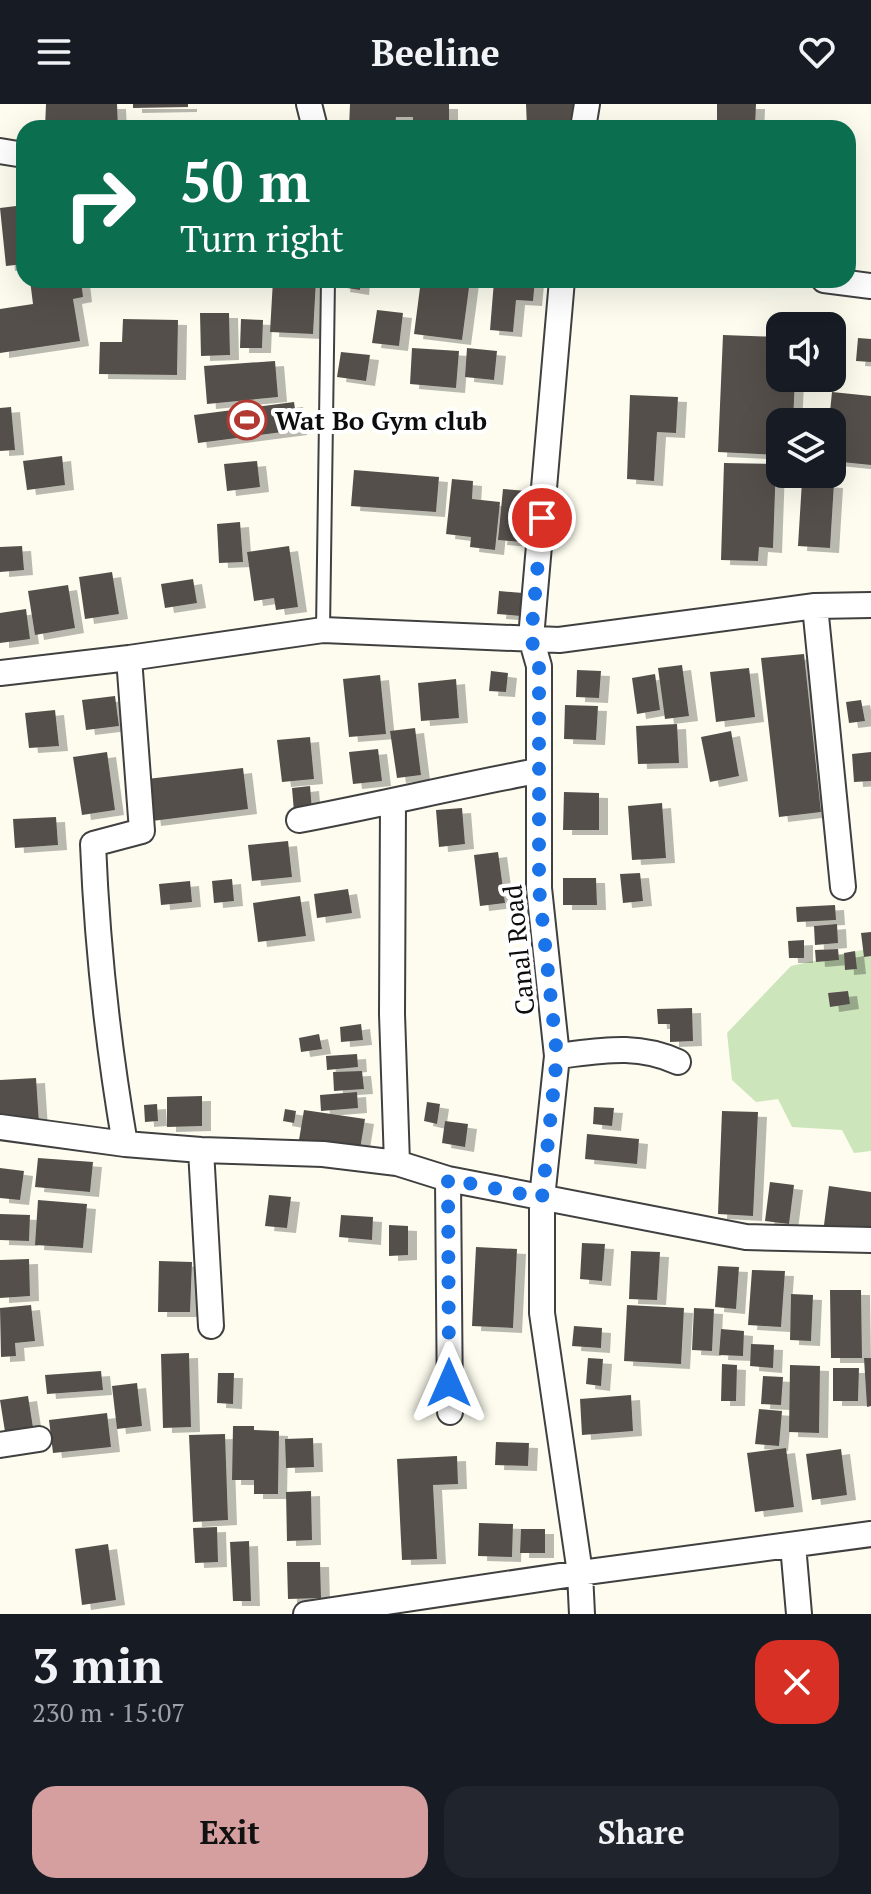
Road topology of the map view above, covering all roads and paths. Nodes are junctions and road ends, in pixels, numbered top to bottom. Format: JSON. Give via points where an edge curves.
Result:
{"nodes":[{"id":1,"x":328,"y":288,"type":"edge"},
{"id":2,"x":561,"y":288,"type":"edge"},
{"id":3,"x":871,"y":605,"type":"edge"},
{"id":4,"x":815,"y":606,"type":"junction"},
{"id":5,"x":323,"y":630,"type":"junction"},
{"id":6,"x":531,"y":638,"type":"junction"},
{"id":7,"x":129,"y":658,"type":"junction"},
{"id":8,"x":0,"y":673,"type":"edge"},
{"id":9,"x":537,"y":771,"type":"junction"},
{"id":10,"x":393,"y":803,"type":"junction"},
{"id":11,"x":299,"y":820,"type":"dead end"},
{"id":12,"x":843,"y":887,"type":"dead end"},
{"id":13,"x":557,"y":1056,"type":"junction"},
{"id":14,"x":678,"y":1062,"type":"dead end"},
{"id":15,"x":0,"y":1127,"type":"edge"},
{"id":16,"x":125,"y":1144,"type":"junction"},
{"id":17,"x":201,"y":1150,"type":"junction"},
{"id":18,"x":397,"y":1163,"type":"junction"},
{"id":19,"x":448,"y":1179,"type":"junction"},
{"id":20,"x":542,"y":1198,"type":"junction"},
{"id":21,"x":871,"y":1240,"type":"edge"},
{"id":22,"x":211,"y":1326,"type":"dead end"},
{"id":23,"x":450,"y":1412,"type":"dead end"},
{"id":24,"x":39,"y":1439,"type":"dead end"},
{"id":25,"x":0,"y":1445,"type":"edge"},
{"id":26,"x":871,"y":1534,"type":"edge"},
{"id":27,"x":793,"y":1545,"type":"junction"},
{"id":28,"x":580,"y":1573,"type":"junction"},
{"id":29,"x":306,"y":1614,"type":"edge"},
{"id":30,"x":582,"y":1614,"type":"edge"},
{"id":31,"x":799,"y":1614,"type":"edge"}],
"edges":[{"from":1,"to":5,"type":"lane"},
{"from":2,"to":6,"type":"street","name":"Canal Road"},
{"from":3,"to":4,"type":"street"},
{"from":4,"to":6,"type":"street","via":[[559,640]]},
{"from":4,"to":12,"type":"street"},
{"from":5,"to":6,"type":"street"},
{"from":5,"to":7,"type":"street"},
{"from":6,"to":9,"type":"street","name":"Canal Road","via":[[539,666]]},
{"from":7,"to":8,"type":"street"},
{"from":7,"to":16,"type":"street","via":[[142,831],[93,844],[96,911]]},
{"from":9,"to":10,"type":"street"},
{"from":9,"to":13,"type":"street","name":"Canal Road","via":[[539,888]]},
{"from":10,"to":11,"type":"street"},
{"from":10,"to":18,"type":"street"},
{"from":13,"to":14,"type":"street","via":[[642,1050]]},
{"from":13,"to":20,"type":"street","name":"Canal Road"},
{"from":15,"to":16,"type":"street"},
{"from":16,"to":17,"type":"street"},
{"from":17,"to":18,"type":"street","via":[[323,1154]]},
{"from":17,"to":22,"type":"street"},
{"from":18,"to":19,"type":"street"},
{"from":19,"to":20,"type":"street"},
{"from":19,"to":23,"type":"street"},
{"from":20,"to":21,"type":"street","via":[[746,1237]]},
{"from":20,"to":28,"type":"street","name":"Canal Road","via":[[542,1313]]},
{"from":24,"to":25,"type":"street"},
{"from":26,"to":27,"type":"street"},
{"from":27,"to":28,"type":"street"},
{"from":27,"to":31,"type":"street"},
{"from":28,"to":29,"type":"street"},
{"from":28,"to":30,"type":"street","name":"Canal Road"}]}
